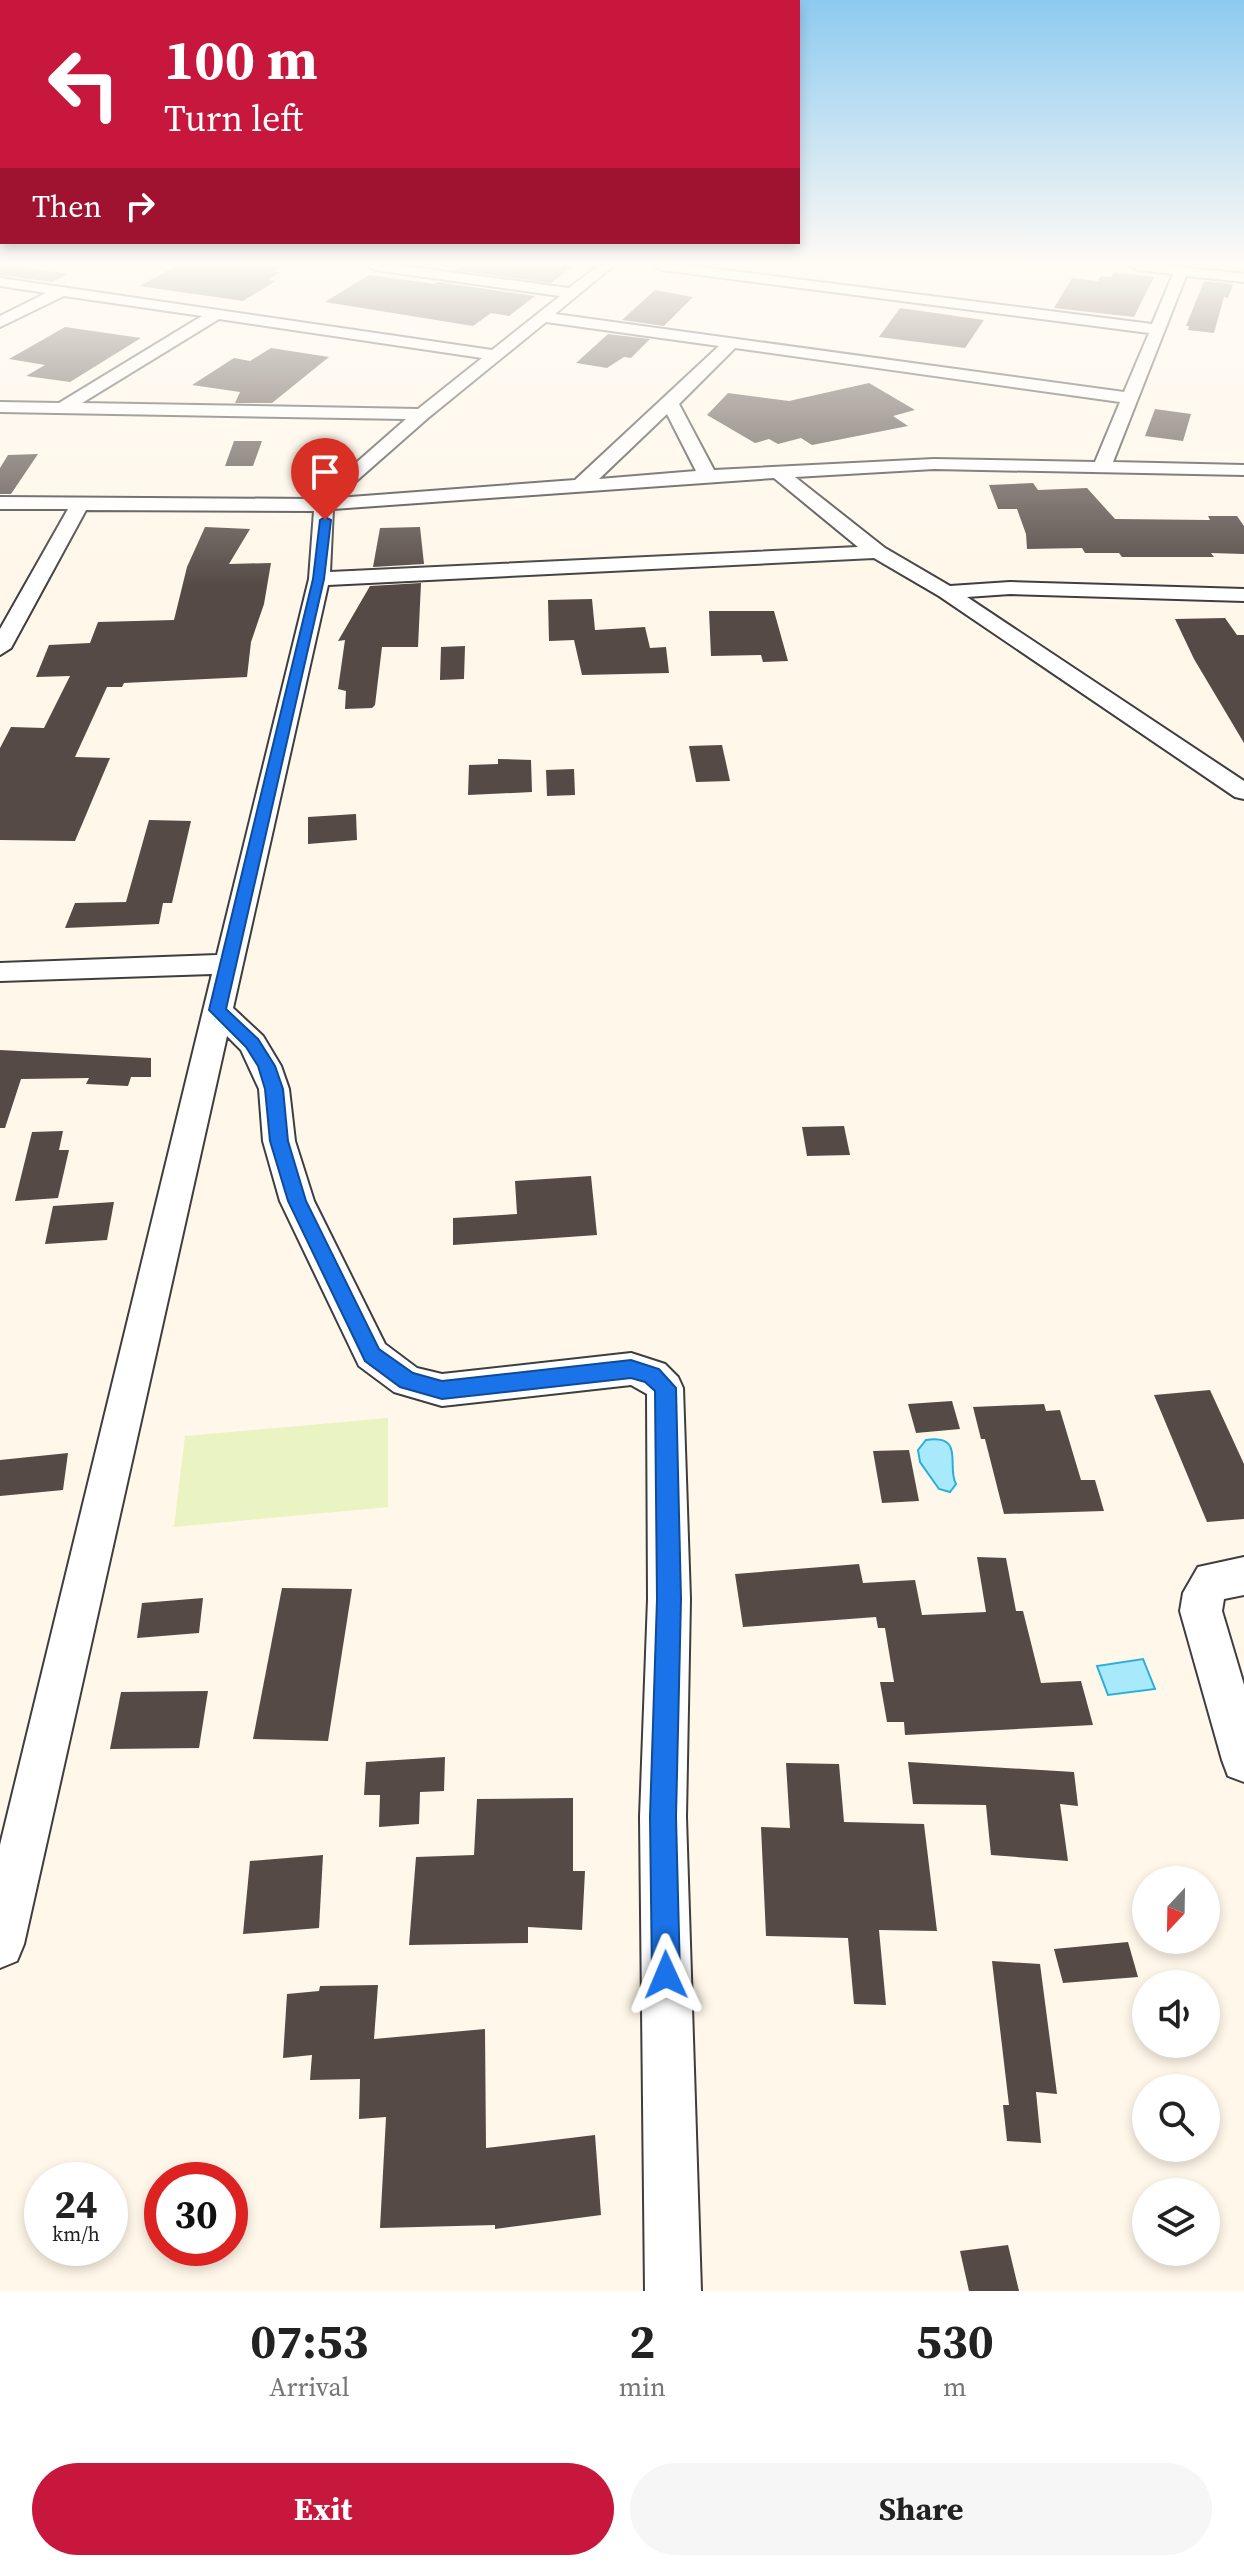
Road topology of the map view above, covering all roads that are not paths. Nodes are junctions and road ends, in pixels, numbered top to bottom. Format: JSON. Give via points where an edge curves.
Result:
{"nodes":[{"id":1,"x":120,"y":373,"type":"edge"},
{"id":2,"x":473,"y":373,"type":"edge"},
{"id":3,"x":701,"y":373,"type":"edge"},
{"id":4,"x":947,"y":373,"type":"edge"},
{"id":5,"x":1139,"y":373,"type":"edge"},
{"id":6,"x":1128,"y":398,"type":"junction"},
{"id":7,"x":670,"y":403,"type":"junction"},
{"id":8,"x":0,"y":407,"type":"edge"},
{"id":9,"x":64,"y":407,"type":"junction"},
{"id":10,"x":422,"y":414,"type":"junction"},
{"id":11,"x":1102,"y":467,"type":"junction"},
{"id":12,"x":1244,"y":470,"type":"edge"},
{"id":13,"x":778,"y":472,"type":"junction"},
{"id":14,"x":708,"y":476,"type":"junction"},
{"id":15,"x":581,"y":485,"type":"junction"},
{"id":16,"x":0,"y":503,"type":"edge"},
{"id":17,"x":80,"y":504,"type":"junction"},
{"id":18,"x":324,"y":505,"type":"junction"},
{"id":19,"x":878,"y":552,"type":"junction"},
{"id":20,"x":319,"y":579,"type":"junction"},
{"id":21,"x":946,"y":592,"type":"junction"},
{"id":22,"x":1244,"y":595,"type":"edge"},
{"id":23,"x":0,"y":648,"type":"edge"},
{"id":24,"x":1239,"y":785,"type":"edge"},
{"id":25,"x":228,"y":964,"type":"junction"},
{"id":26,"x":0,"y":972,"type":"edge"},
{"id":27,"x":217,"y":1010,"type":"junction"},
{"id":28,"x":1244,"y":1576,"type":"edge"},
{"id":29,"x":1244,"y":1760,"type":"edge"},
{"id":30,"x":0,"y":1944,"type":"edge"},
{"id":31,"x":673,"y":2291,"type":"edge"}],
"edges":[{"from":1,"to":9,"type":"street"},
{"from":2,"to":10,"type":"street"},
{"from":3,"to":7,"type":"street"},
{"from":4,"to":6,"type":"street"},
{"from":5,"to":6,"type":"street"},
{"from":6,"to":11,"type":"street"},
{"from":7,"to":14,"type":"street"},
{"from":7,"to":15,"type":"street"},
{"from":8,"to":9,"type":"street"},
{"from":9,"to":10,"type":"street"},
{"from":10,"to":18,"type":"street","via":[[327,494]]},
{"from":11,"to":12,"type":"street"},
{"from":11,"to":13,"type":"street","via":[[934,464]]},
{"from":13,"to":14,"type":"street"},
{"from":13,"to":19,"type":"street"},
{"from":14,"to":15,"type":"street"},
{"from":15,"to":18,"type":"street"},
{"from":16,"to":17,"type":"street"},
{"from":17,"to":18,"type":"street"},
{"from":17,"to":23,"type":"street"},
{"from":18,"to":20,"type":"street"},
{"from":19,"to":20,"type":"street"},
{"from":19,"to":21,"type":"street"},
{"from":20,"to":25,"type":"street"},
{"from":21,"to":22,"type":"street","via":[[1010,588]]},
{"from":21,"to":24,"type":"street"},
{"from":25,"to":26,"type":"street"},
{"from":25,"to":27,"type":"street"},
{"from":27,"to":30,"type":"street"},
{"from":27,"to":31,"type":"street","via":[[252,1043],[266,1066],[279,1141],[297,1201],[372,1355],[407,1381],[442,1390],[631,1369],[652,1375],[665,1388],[669,1599],[663,1817]]},
{"from":28,"to":29,"type":"street","via":[[1212,1581],[1201,1611]]}]}
